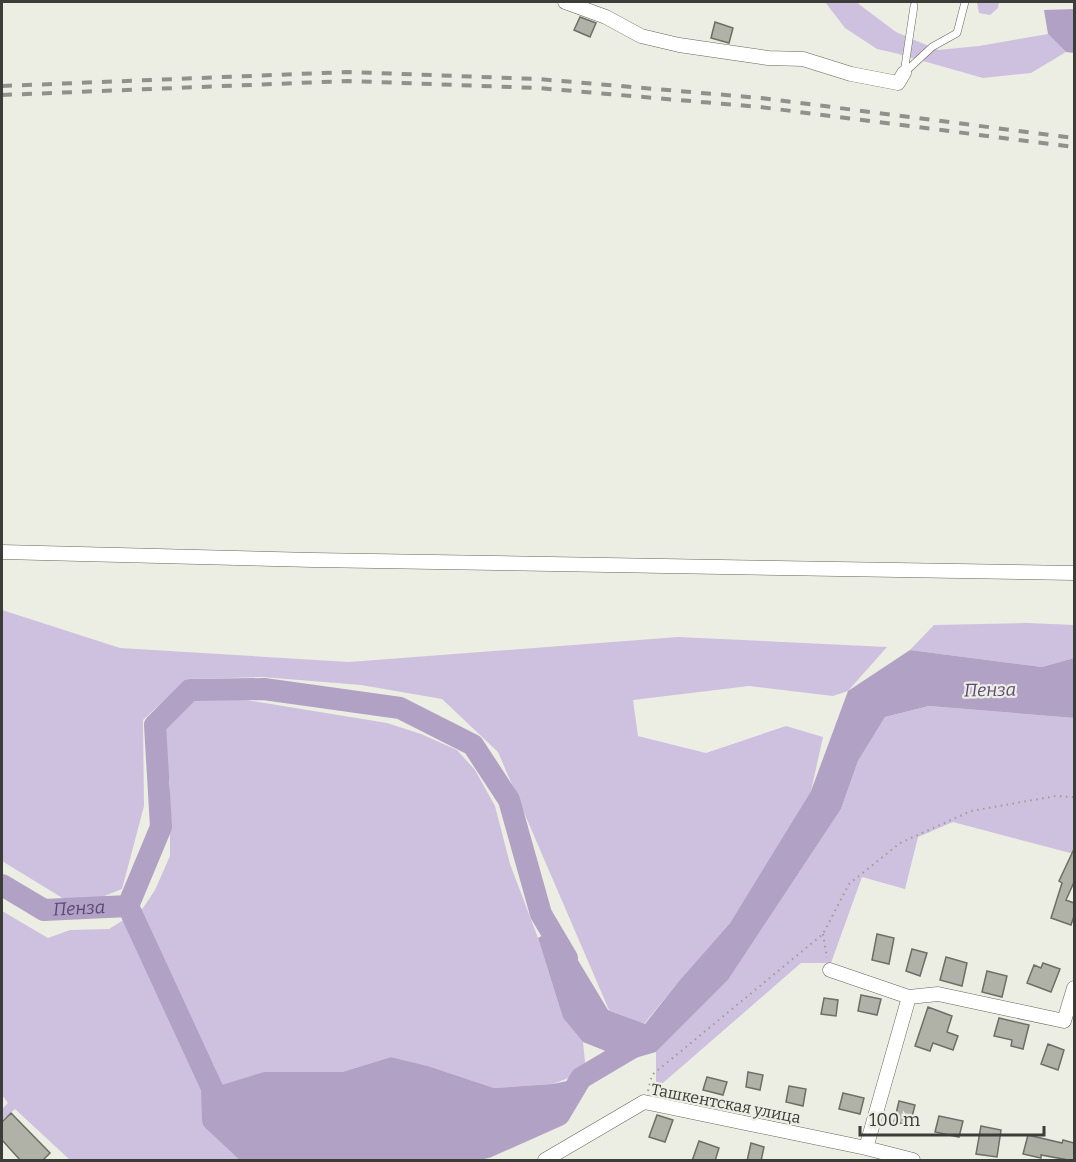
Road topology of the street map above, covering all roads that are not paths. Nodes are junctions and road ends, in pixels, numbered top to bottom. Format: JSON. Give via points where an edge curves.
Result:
{"nodes":[{"id":1,"x":565,"y":2,"type":"edge"},
{"id":2,"x":965,"y":2,"type":"edge"},
{"id":3,"x":914,"y":6,"type":"dead end"},
{"id":4,"x":904,"y":73,"type":"junction"},
{"id":5,"x":2,"y":552,"type":"edge"},
{"id":6,"x":1074,"y":573,"type":"edge"},
{"id":7,"x":830,"y":970,"type":"road end"},
{"id":8,"x":1074,"y":988,"type":"edge"},
{"id":9,"x":909,"y":997,"type":"junction"},
{"id":10,"x":1069,"y":1023,"type":"edge"},
{"id":11,"x":866,"y":1148,"type":"junction"},
{"id":12,"x":910,"y":1160,"type":"edge"},
{"id":13,"x":545,"y":1161,"type":"edge"}],
"edges":[{"from":1,"to":4,"type":"street","via":[[606,17],[641,36],[679,45],[803,59],[898,83]]},
{"from":2,"to":4,"type":"lane","via":[[957,33],[932,47]]},
{"from":3,"to":4,"type":"lane"},
{"from":5,"to":6,"type":"street"},
{"from":7,"to":9,"type":"street"},
{"from":8,"to":10,"type":"street"},
{"from":9,"to":10,"type":"street","via":[[938,994]]},
{"from":9,"to":11,"type":"street"},
{"from":11,"to":12,"type":"street","name":"Ташкентская улица"},
{"from":11,"to":13,"type":"street","name":"Ташкентская улица","via":[[644,1102]]}]}
